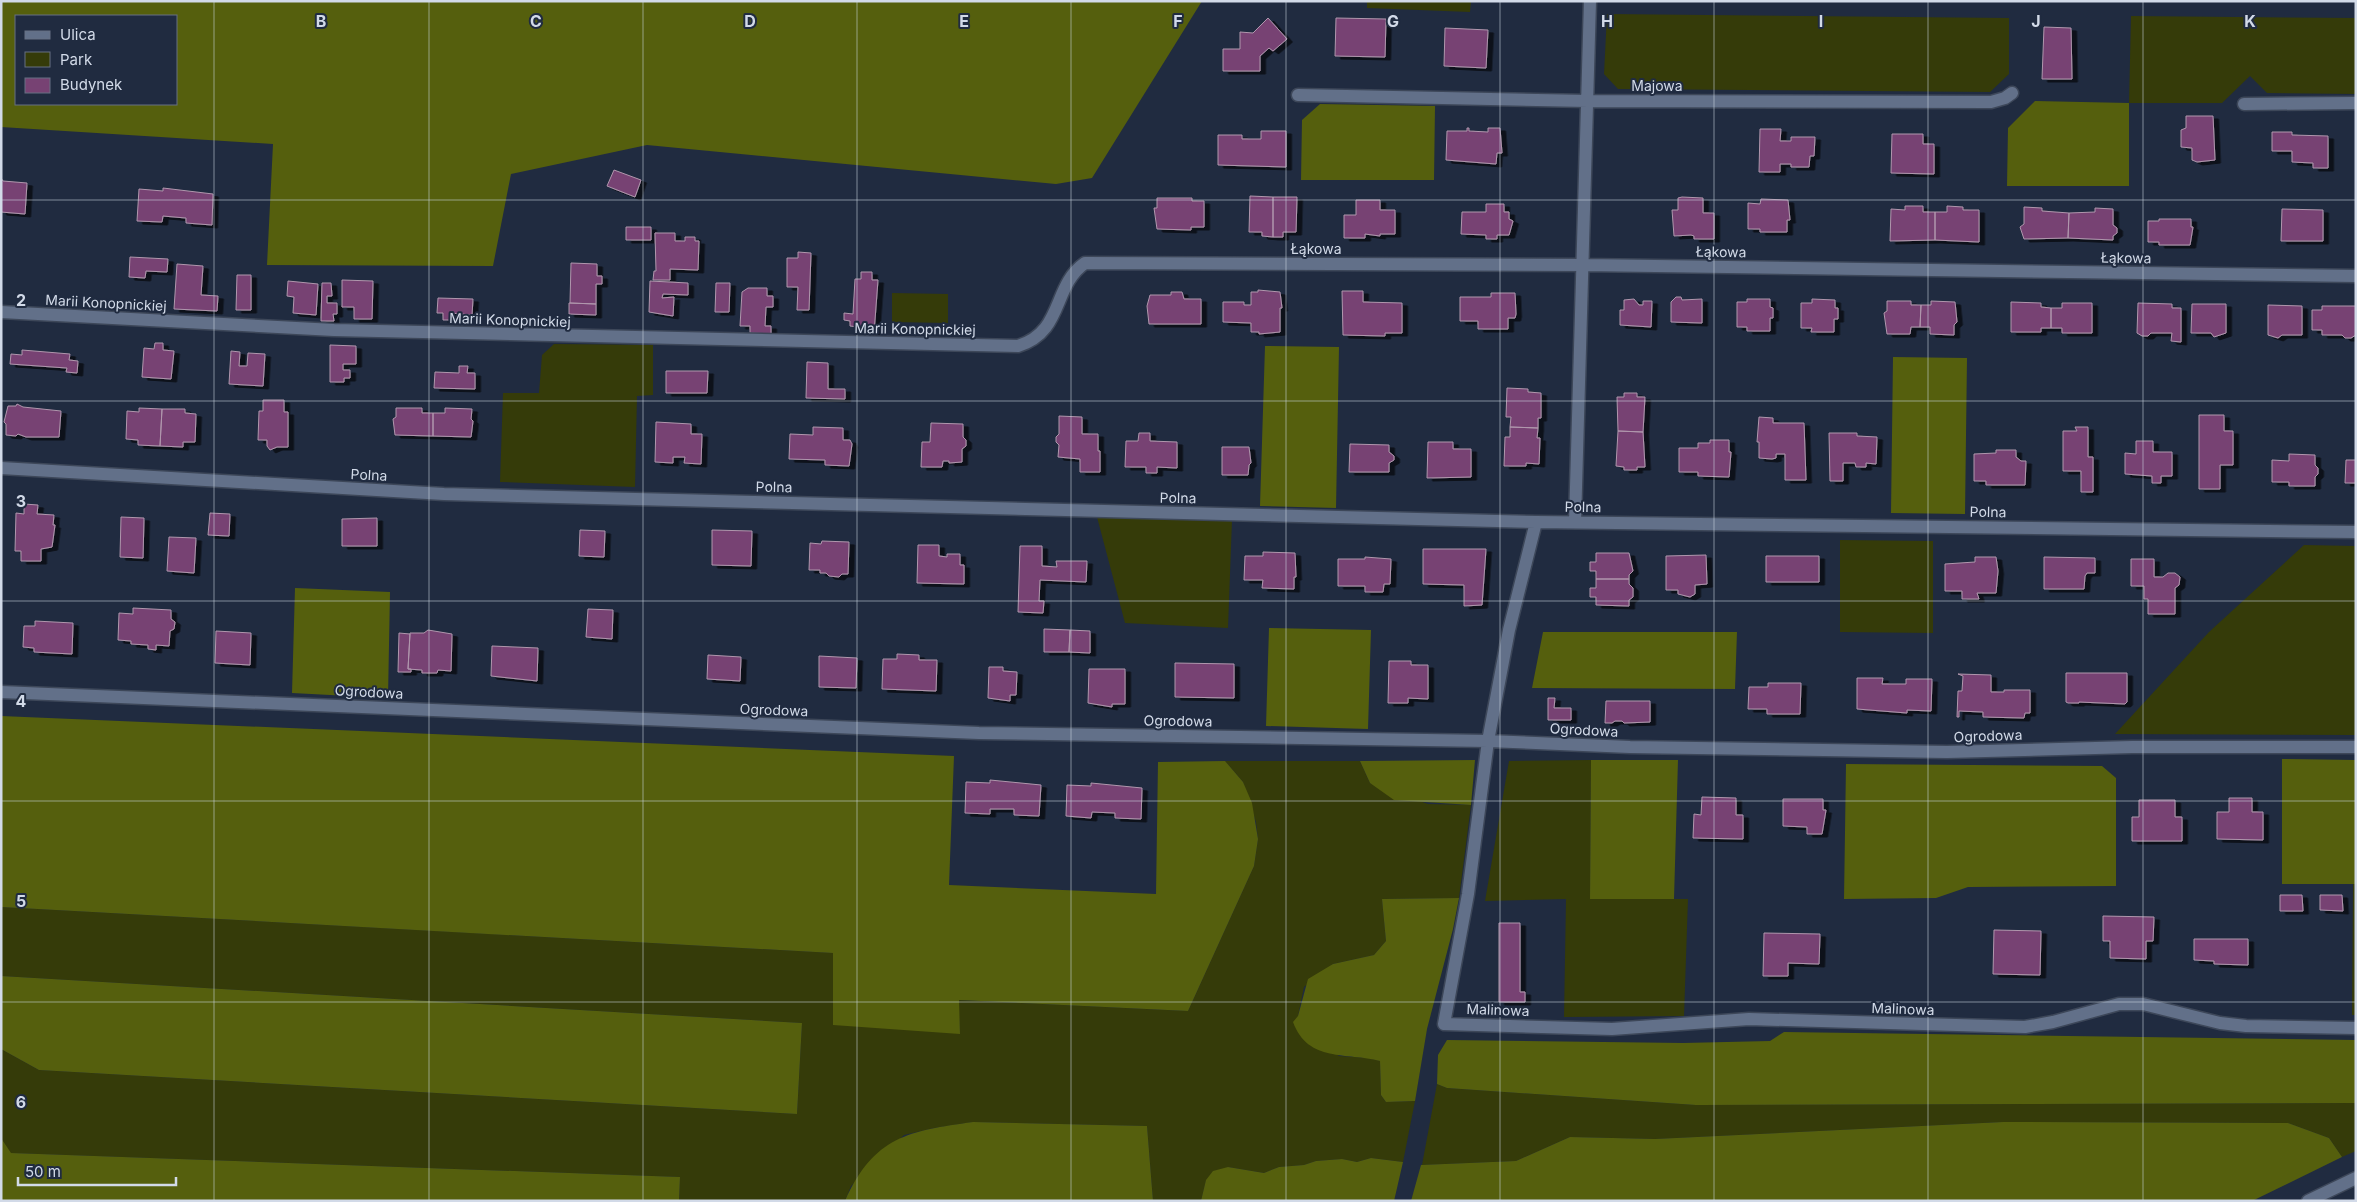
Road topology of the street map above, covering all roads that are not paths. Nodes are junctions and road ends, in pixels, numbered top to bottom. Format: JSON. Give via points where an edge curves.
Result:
{"nodes":[{"id":1,"x":1590,"y":1,"type":"edge"},
{"id":2,"x":2012,"y":92,"type":"dead end"},
{"id":3,"x":1298,"y":95,"type":"dead end"},
{"id":4,"x":1588,"y":101,"type":"junction"},
{"id":5,"x":2356,"y":103,"type":"edge"},
{"id":6,"x":2244,"y":104,"type":"dead end"},
{"id":7,"x":1584,"y":265,"type":"junction"},
{"id":8,"x":2356,"y":276,"type":"edge"},
{"id":9,"x":1,"y":312,"type":"edge"},
{"id":10,"x":1018,"y":346,"type":"joint"},
{"id":11,"x":1,"y":468,"type":"edge"},
{"id":12,"x":1536,"y":522,"type":"junction"},
{"id":13,"x":1575,"y":522,"type":"junction"},
{"id":14,"x":2356,"y":532,"type":"edge"},
{"id":15,"x":1,"y":692,"type":"edge"},
{"id":16,"x":1488,"y":741,"type":"junction"},
{"id":17,"x":2356,"y":747,"type":"edge"},
{"id":18,"x":2356,"y":1028,"type":"edge"},
{"id":19,"x":2356,"y":1178,"type":"edge"},
{"id":20,"x":2308,"y":1201,"type":"edge"}],
"edges":[{"from":1,"to":4,"type":"street"},
{"from":2,"to":4,"type":"street","name":"Majowa","via":[[1991,102]]},
{"from":3,"to":4,"type":"street","name":"Majowa"},
{"from":4,"to":7,"type":"street"},
{"from":5,"to":6,"type":"street"},
{"from":7,"to":8,"type":"street","name":"Łąkowa"},
{"from":7,"to":10,"type":"street","name":"Łąkowa","via":[[1085,263],[1068,282],[1045,330],[1038,338]]},
{"from":7,"to":13,"type":"street"},
{"from":9,"to":10,"type":"street","name":"Marii Konopnickiej","via":[[334,330]]},
{"from":11,"to":12,"type":"street","name":"Polna","via":[[444,494]]},
{"from":12,"to":13,"type":"street","name":"Polna"},
{"from":12,"to":16,"type":"street","via":[[1509,630]]},
{"from":13,"to":14,"type":"street","name":"Polna"},
{"from":15,"to":16,"type":"street","name":"Ogrodowa","via":[[979,733]]},
{"from":16,"to":17,"type":"street","name":"Ogrodowa","via":[[1630,747],[1946,752],[2132,747]]},
{"from":16,"to":18,"type":"street","name":"Malinowa","via":[[1468,894],[1444,1024],[1612,1029],[1749,1019],[2025,1027],[2119,1004],[2143,1004],[2246,1026]]},
{"from":19,"to":20,"type":"street"}]}
